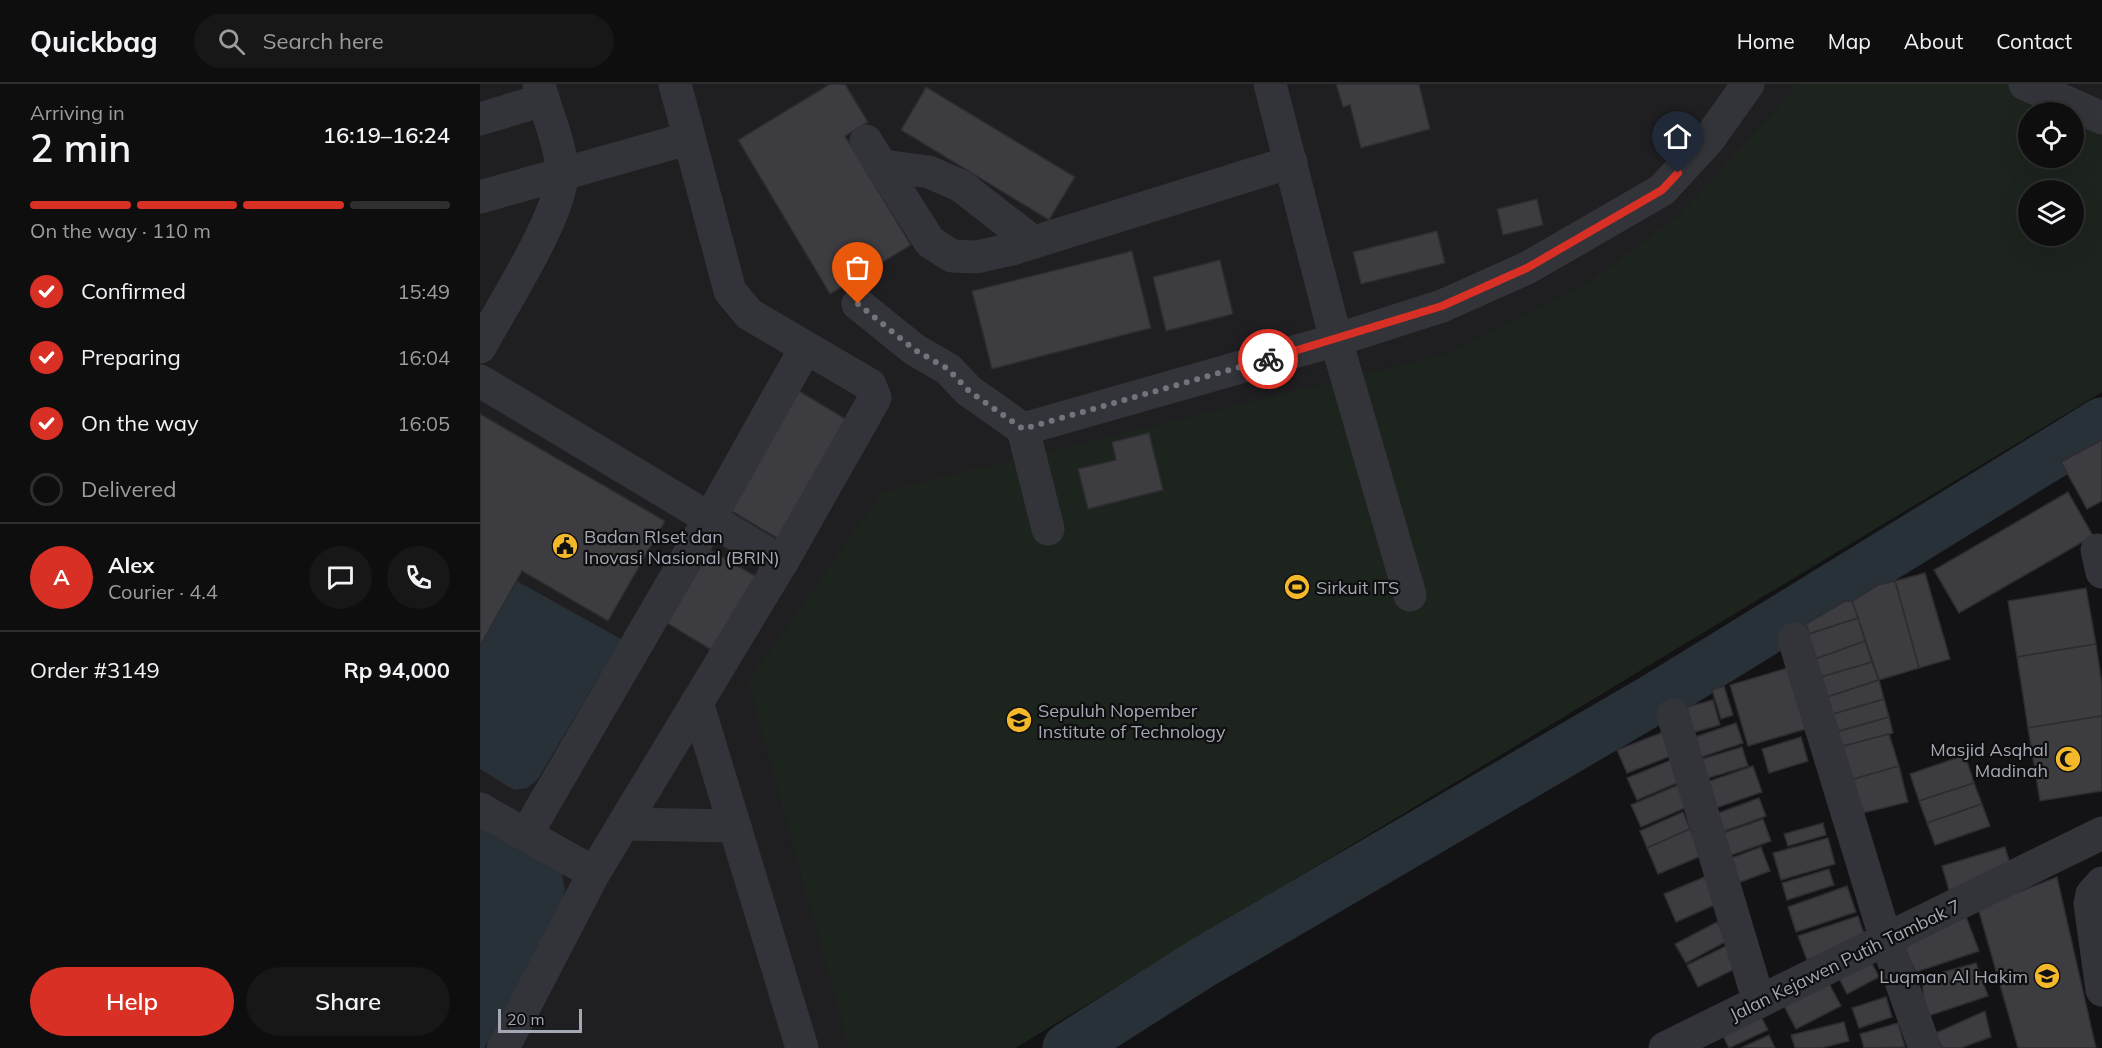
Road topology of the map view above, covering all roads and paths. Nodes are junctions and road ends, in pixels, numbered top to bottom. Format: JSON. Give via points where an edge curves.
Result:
{"nodes":[{"id":1,"x":675,"y":84,"type":"edge"},
{"id":2,"x":1270,"y":84,"type":"edge"},
{"id":3,"x":1748,"y":84,"type":"edge"},
{"id":4,"x":2025,"y":84,"type":"edge"},
{"id":5,"x":541,"y":92,"type":"edge"},
{"id":6,"x":2102,"y":118,"type":"edge"},
{"id":7,"x":480,"y":119,"type":"edge"},
{"id":8,"x":687,"y":139,"type":"junction"},
{"id":9,"x":1291,"y":162,"type":"junction"},
{"id":10,"x":562,"y":173,"type":"junction"},
{"id":11,"x":480,"y":198,"type":"edge"},
{"id":12,"x":1033,"y":242,"type":"junction"},
{"id":13,"x":858,"y":304,"type":"dead end"},
{"id":14,"x":1336,"y":340,"type":"junction"},
{"id":15,"x":480,"y":347,"type":"edge"},
{"id":16,"x":805,"y":349,"type":"junction"},
{"id":17,"x":480,"y":381,"type":"edge"},
{"id":18,"x":1023,"y":429,"type":"junction"},
{"id":19,"x":709,"y":520,"type":"junction"},
{"id":20,"x":1048,"y":529,"type":"dead end"},
{"id":21,"x":782,"y":562,"type":"junction"},
{"id":22,"x":1410,"y":595,"type":"dead end"},
{"id":23,"x":1794,"y":639,"type":"dead end"},
{"id":24,"x":697,"y":702,"type":"junction"},
{"id":25,"x":1673,"y":715,"type":"dead end"},
{"id":26,"x":480,"y":809,"type":"edge"},
{"id":27,"x":625,"y":824,"type":"junction"},
{"id":28,"x":735,"y":826,"type":"junction"},
{"id":29,"x":527,"y":833,"type":"junction"},
{"id":30,"x":2102,"y":833,"type":"edge"},
{"id":31,"x":594,"y":873,"type":"junction"},
{"id":32,"x":2102,"y":883,"type":"edge"},
{"id":33,"x":1886,"y":940,"type":"junction"},
{"id":34,"x":2102,"y":990,"type":"edge"},
{"id":35,"x":1759,"y":1002,"type":"junction"},
{"id":36,"x":1719,"y":1036,"type":"edge"},
{"id":37,"x":503,"y":1048,"type":"edge"},
{"id":38,"x":802,"y":1048,"type":"edge"},
{"id":39,"x":1665,"y":1048,"type":"edge"},
{"id":40,"x":1925,"y":1048,"type":"edge"}],
"edges":[{"from":1,"to":8,"type":"street"},
{"from":2,"to":9,"type":"street"},
{"from":3,"to":14,"type":"street","via":[[1709,139],[1662,190],[1527,268],[1442,306]]},
{"from":4,"to":6,"type":"street"},
{"from":5,"to":7,"type":"street"},
{"from":5,"to":10,"type":"street"},
{"from":8,"to":10,"type":"street"},
{"from":8,"to":16,"type":"street","via":[[730,291],[749,314]]},
{"from":9,"to":12,"type":"street"},
{"from":9,"to":14,"type":"street"},
{"from":10,"to":11,"type":"street"},
{"from":10,"to":15,"type":"street","via":[[554,210]]},
{"from":12,"to":12,"type":"street","via":[[977,257],[952,256],[930,242],[875,153],[961,186]]},
{"from":13,"to":18,"type":"street"},
{"from":14,"to":18,"type":"street"},
{"from":14,"to":22,"type":"street"},
{"from":16,"to":19,"type":"street"},
{"from":16,"to":21,"type":"street","via":[[870,386],[875,398]]},
{"from":17,"to":19,"type":"street"},
{"from":18,"to":20,"type":"street"},
{"from":19,"to":21,"type":"street"},
{"from":19,"to":29,"type":"street"},
{"from":21,"to":24,"type":"street"},
{"from":23,"to":33,"type":"street"},
{"from":24,"to":27,"type":"street"},
{"from":24,"to":28,"type":"street"},
{"from":25,"to":35,"type":"street"},
{"from":26,"to":29,"type":"street"},
{"from":27,"to":28,"type":"street"},
{"from":27,"to":31,"type":"street"},
{"from":28,"to":38,"type":"street"},
{"from":29,"to":31,"type":"street"},
{"from":30,"to":33,"type":"street","name":"Jalan Kejawen Putih Tambak 7"},
{"from":31,"to":37,"type":"street"},
{"from":32,"to":34,"type":"street","via":[[2092,894],[2090,904]]},
{"from":33,"to":35,"type":"street","name":"Jalan Kejawen Putih Tambak 7"},
{"from":33,"to":40,"type":"street"},
{"from":35,"to":36,"type":"street","name":"Jalan Kejawen Putih Tambak 7"},
{"from":36,"to":39,"type":"street","name":"Jalan Kejawen Putih Tambak 7"}]}
